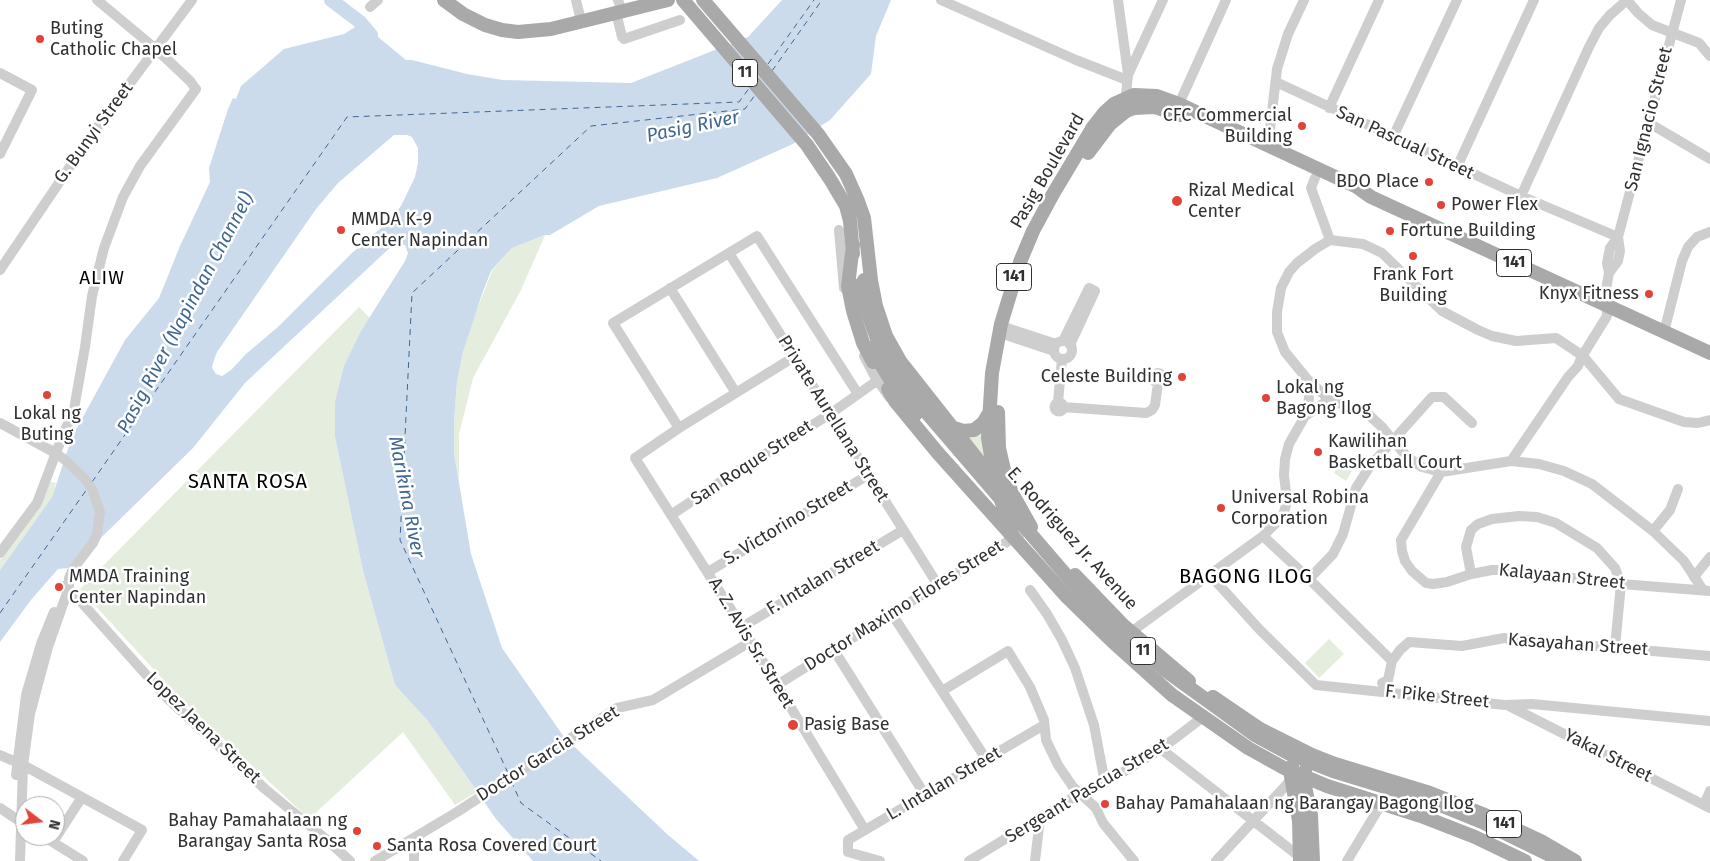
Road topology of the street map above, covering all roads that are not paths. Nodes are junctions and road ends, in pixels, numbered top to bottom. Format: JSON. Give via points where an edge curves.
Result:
{"nodes":[{"id":1,"x":97,"y":0,"type":"edge"},
{"id":2,"x":192,"y":0,"type":"edge"},
{"id":3,"x":576,"y":0,"type":"edge"},
{"id":4,"x":668,"y":0,"type":"edge"},
{"id":5,"x":682,"y":0,"type":"edge"},
{"id":6,"x":703,"y":0,"type":"edge"},
{"id":7,"x":941,"y":0,"type":"edge"},
{"id":8,"x":1118,"y":0,"type":"edge"},
{"id":9,"x":1163,"y":0,"type":"edge"},
{"id":10,"x":1226,"y":0,"type":"edge"},
{"id":11,"x":1304,"y":0,"type":"edge"},
{"id":12,"x":1379,"y":0,"type":"edge"},
{"id":13,"x":1456,"y":0,"type":"edge"},
{"id":14,"x":1534,"y":0,"type":"edge"},
{"id":15,"x":1627,"y":0,"type":"edge"},
{"id":16,"x":1681,"y":0,"type":"edge"},
{"id":17,"x":446,"y":1,"type":"edge"},
{"id":18,"x":619,"y":8,"type":"edge"},
{"id":19,"x":680,"y":20,"type":"dead end"},
{"id":20,"x":581,"y":21,"type":"junction"},
{"id":21,"x":1671,"y":33,"type":"junction"},
{"id":22,"x":156,"y":49,"type":"junction"},
{"id":23,"x":1710,"y":56,"type":"edge"},
{"id":24,"x":0,"y":74,"type":"edge"},
{"id":25,"x":1127,"y":77,"type":"junction"},
{"id":26,"x":1276,"y":82,"type":"junction"},
{"id":27,"x":1125,"y":104,"type":"junction"},
{"id":28,"x":1179,"y":104,"type":"junction"},
{"id":29,"x":1329,"y":108,"type":"junction"},
{"id":30,"x":1649,"y":123,"type":"junction"},
{"id":31,"x":1393,"y":137,"type":"junction"},
{"id":32,"x":1268,"y":146,"type":"junction"},
{"id":33,"x":0,"y":154,"type":"edge"},
{"id":34,"x":1710,"y":159,"type":"edge"},
{"id":35,"x":1457,"y":167,"type":"junction"},
{"id":36,"x":1315,"y":178,"type":"junction"},
{"id":37,"x":1521,"y":196,"type":"junction"},
{"id":38,"x":1371,"y":197,"type":"junction"},
{"id":39,"x":839,"y":230,"type":"dead end"},
{"id":40,"x":1710,"y":232,"type":"edge"},
{"id":41,"x":1618,"y":237,"type":"junction"},
{"id":42,"x":1330,"y":240,"type":"junction"},
{"id":43,"x":867,"y":242,"type":"junction"},
{"id":44,"x":852,"y":245,"type":"junction"},
{"id":45,"x":728,"y":253,"type":"junction"},
{"id":46,"x":2,"y":263,"type":"edge"},
{"id":47,"x":670,"y":288,"type":"junction"},
{"id":48,"x":1608,"y":306,"type":"junction"},
{"id":49,"x":1007,"y":331,"type":"junction"},
{"id":50,"x":1664,"y":332,"type":"junction"},
{"id":51,"x":1061,"y":345,"type":"junction"},
{"id":52,"x":1710,"y":353,"type":"edge"},
{"id":53,"x":1582,"y":357,"type":"junction"},
{"id":54,"x":794,"y":358,"type":"junction"},
{"id":55,"x":1062,"y":359,"type":"junction"},
{"id":56,"x":878,"y":380,"type":"junction"},
{"id":57,"x":1308,"y":380,"type":"junction"},
{"id":58,"x":1158,"y":383,"type":"dead end"},
{"id":59,"x":736,"y":393,"type":"junction"},
{"id":60,"x":858,"y":394,"type":"junction"},
{"id":61,"x":1331,"y":401,"type":"junction"},
{"id":62,"x":989,"y":413,"type":"junction"},
{"id":63,"x":830,"y":414,"type":"junction"},
{"id":64,"x":1305,"y":416,"type":"junction"},
{"id":65,"x":1710,"y":420,"type":"edge"},
{"id":66,"x":1472,"y":422,"type":"dead end"},
{"id":67,"x":0,"y":423,"type":"edge"},
{"id":68,"x":948,"y":423,"type":"junction"},
{"id":69,"x":679,"y":428,"type":"junction"},
{"id":70,"x":1392,"y":440,"type":"junction"},
{"id":71,"x":53,"y":450,"type":"junction"},
{"id":72,"x":937,"y":452,"type":"junction"},
{"id":73,"x":1511,"y":460,"type":"junction"},
{"id":74,"x":1441,"y":472,"type":"junction"},
{"id":75,"x":868,"y":474,"type":"junction"},
{"id":76,"x":995,"y":482,"type":"junction"},
{"id":77,"x":1678,"y":489,"type":"dead end"},
{"id":78,"x":671,"y":515,"type":"junction"},
{"id":79,"x":1031,"y":527,"type":"junction"},
{"id":80,"x":903,"y":530,"type":"junction"},
{"id":81,"x":1653,"y":531,"type":"junction"},
{"id":82,"x":1263,"y":536,"type":"junction"},
{"id":83,"x":1014,"y":537,"type":"junction"},
{"id":84,"x":0,"y":554,"type":"edge"},
{"id":85,"x":1710,"y":557,"type":"edge"},
{"id":86,"x":708,"y":572,"type":"junction"},
{"id":87,"x":1471,"y":574,"type":"junction"},
{"id":88,"x":1210,"y":575,"type":"junction"},
{"id":89,"x":1694,"y":577,"type":"junction"},
{"id":90,"x":1309,"y":579,"type":"junction"},
{"id":91,"x":1621,"y":584,"type":"junction"},
{"id":92,"x":68,"y":585,"type":"junction"},
{"id":93,"x":938,"y":585,"type":"junction"},
{"id":94,"x":1030,"y":590,"type":"dead end"},
{"id":95,"x":1706,"y":591,"type":"edge"},
{"id":96,"x":892,"y":614,"type":"junction"},
{"id":97,"x":742,"y":627,"type":"junction"},
{"id":98,"x":1131,"y":632,"type":"junction"},
{"id":99,"x":750,"y":642,"type":"junction"},
{"id":100,"x":1615,"y":647,"type":"junction"},
{"id":101,"x":834,"y":650,"type":"junction"},
{"id":102,"x":1710,"y":656,"type":"edge"},
{"id":103,"x":1392,"y":660,"type":"junction"},
{"id":104,"x":1186,"y":678,"type":"junction"},
{"id":105,"x":1382,"y":683,"type":"dead end"},
{"id":106,"x":777,"y":685,"type":"junction"},
{"id":107,"x":942,"y":690,"type":"junction"},
{"id":108,"x":1172,"y":694,"type":"junction"},
{"id":109,"x":1505,"y":705,"type":"junction"},
{"id":110,"x":1203,"y":717,"type":"junction"},
{"id":111,"x":1710,"y":720,"type":"edge"},
{"id":112,"x":1044,"y":725,"type":"junction"},
{"id":113,"x":1161,"y":749,"type":"junction"},
{"id":114,"x":1304,"y":751,"type":"junction"},
{"id":115,"x":0,"y":755,"type":"edge"},
{"id":116,"x":986,"y":759,"type":"junction"},
{"id":117,"x":20,"y":764,"type":"junction"},
{"id":118,"x":1295,"y":776,"type":"junction"},
{"id":119,"x":1395,"y":782,"type":"junction"},
{"id":120,"x":1105,"y":783,"type":"junction"},
{"id":121,"x":1710,"y":791,"type":"edge"},
{"id":122,"x":1079,"y":794,"type":"junction"},
{"id":123,"x":925,"y":795,"type":"junction"},
{"id":124,"x":20,"y":796,"type":"edge"},
{"id":125,"x":82,"y":797,"type":"junction"},
{"id":126,"x":1385,"y":804,"type":"junction"},
{"id":127,"x":1707,"y":807,"type":"edge"},
{"id":128,"x":0,"y":808,"type":"edge"},
{"id":129,"x":15,"y":818,"type":"edge"},
{"id":130,"x":1040,"y":819,"type":"junction"},
{"id":131,"x":1253,"y":821,"type":"junction"},
{"id":132,"x":65,"y":823,"type":"edge"},
{"id":133,"x":865,"y":830,"type":"junction"},
{"id":134,"x":414,"y":843,"type":"dead end"},
{"id":135,"x":16,"y":846,"type":"edge"},
{"id":136,"x":20,"y":846,"type":"edge"},
{"id":137,"x":59,"y":846,"type":"edge"},
{"id":138,"x":1305,"y":860,"type":"edge"},
{"id":139,"x":13,"y":861,"type":"edge"},
{"id":140,"x":20,"y":861,"type":"edge"},
{"id":141,"x":82,"y":861,"type":"edge"},
{"id":142,"x":123,"y":861,"type":"edge"},
{"id":143,"x":350,"y":861,"type":"edge"},
{"id":144,"x":375,"y":861,"type":"edge"},
{"id":145,"x":414,"y":861,"type":"edge"},
{"id":146,"x":880,"y":861,"type":"edge"},
{"id":147,"x":969,"y":861,"type":"edge"},
{"id":148,"x":1035,"y":861,"type":"edge"},
{"id":149,"x":1134,"y":861,"type":"edge"},
{"id":150,"x":1216,"y":861,"type":"edge"},
{"id":151,"x":1347,"y":861,"type":"edge"},
{"id":152,"x":1525,"y":861,"type":"edge"},
{"id":153,"x":1541,"y":861,"type":"edge"},
{"id":154,"x":1562,"y":861,"type":"edge"},
{"id":155,"x":1575,"y":861,"type":"edge"}],
"edges":[{"from":1,"to":22,"type":"street"},
{"from":2,"to":22,"type":"street","name":"G. Bunyi Street"},
{"from":3,"to":20,"type":"street"},
{"from":4,"to":18,"type":"main road"},
{"from":5,"to":44,"type":"main road","number":"11","via":[[807,145],[846,206]]},
{"from":6,"to":43,"type":"main road","number":"11","via":[[818,134],[846,174],[864,218]]},
{"from":7,"to":25,"type":"street","via":[[1076,60]]},
{"from":8,"to":25,"type":"street"},
{"from":9,"to":25,"type":"street"},
{"from":10,"to":28,"type":"street"},
{"from":11,"to":26,"type":"street","via":[[1283,48]]},
{"from":12,"to":29,"type":"street"},
{"from":13,"to":31,"type":"street"},
{"from":14,"to":35,"type":"street"},
{"from":15,"to":21,"type":"street","via":[[1652,25]]},
{"from":15,"to":37,"type":"street","via":[[1596,34]]},
{"from":16,"to":21,"type":"street","name":"San Ignacio Street"},
{"from":17,"to":20,"type":"main road","via":[[463,14],[509,31],[551,29]]},
{"from":18,"to":19,"type":"street","via":[[624,39]]},
{"from":18,"to":20,"type":"main road"},
{"from":21,"to":23,"type":"street","via":[[1700,43]]},
{"from":21,"to":30,"type":"street","name":"San Ignacio Street"},
{"from":22,"to":46,"type":"street","name":"G. Bunyi Street"},
{"from":22,"to":71,"type":"street","via":[[196,89],[140,166],[123,197],[104,248],[92,296],[74,409]]},
{"from":24,"to":33,"type":"street","via":[[32,90]]},
{"from":25,"to":27,"type":"street"},
{"from":26,"to":29,"type":"street","name":"San Pascual Street"},
{"from":26,"to":32,"type":"street"},
{"from":27,"to":28,"type":"main road","name":"Pasig Boulevard","number":"141","via":[[1134,95],[1156,96]]},
{"from":27,"to":36,"type":"main road","name":"Pasig Boulevard","number":"141","via":[[1134,108],[1165,109]]},
{"from":27,"to":49,"type":"main road","name":"Pasig Boulevard","number":"141","via":[[1101,133],[1050,215],[1018,288]]},
{"from":27,"to":62,"type":"main road","name":"Pasig Boulevard","number":"141","via":[[1114,104],[1093,127],[1026,246],[1001,324]]},
{"from":28,"to":32,"type":"main road","name":"Pasig Boulevard","number":"141"},
{"from":29,"to":31,"type":"street","name":"San Pascual Street"},
{"from":30,"to":34,"type":"street"},
{"from":30,"to":41,"type":"street","name":"San Ignacio Street"},
{"from":31,"to":35,"type":"street","name":"San Pascual Street"},
{"from":32,"to":38,"type":"main road","name":"Pasig Boulevard","number":"141","via":[[1358,187]]},
{"from":35,"to":37,"type":"street","name":"San Pascual Street"},
{"from":36,"to":38,"type":"main road","name":"Pasig Boulevard","number":"141"},
{"from":36,"to":42,"type":"street","via":[[1311,188]]},
{"from":37,"to":41,"type":"street","name":"San Pascual Street"},
{"from":38,"to":48,"type":"main road","name":"Pasig Boulevard","number":"141"},
{"from":39,"to":56,"type":"street","via":[[848,312],[858,344]]},
{"from":40,"to":50,"type":"street","via":[[1696,237],[1688,247]]},
{"from":41,"to":48,"type":"street","name":"San Ignacio Street","via":[[1618,262],[1609,273],[1606,289]]},
{"from":42,"to":53,"type":"street","via":[[1363,244],[1377,250],[1442,311],[1478,330],[1516,341],[1556,338]]},
{"from":42,"to":57,"type":"street","via":[[1315,248],[1289,272],[1281,288],[1277,310],[1278,332],[1285,352]]},
{"from":43,"to":68,"type":"main road","name":"E. Rodriguez Jr. Avenue","number":"141","via":[[876,306],[886,336],[900,361]]},
{"from":43,"to":154,"type":"main road","number":"11","bridge":true,"via":[[866,308],[877,339],[892,366],[908,391],[1096,610],[1165,670],[1255,735],[1290,754],[1333,772],[1446,807]]},
{"from":44,"to":72,"type":"main road","number":"141","via":[[848,286],[862,343],[895,401]]},
{"from":44,"to":153,"type":"main road","number":"11","bridge":true,"via":[[853,285],[868,342],[901,397],[1092,615],[1160,677],[1251,743],[1286,762],[1330,780],[1424,809],[1478,830]]},
{"from":45,"to":47,"type":"street"},
{"from":45,"to":54,"type":"street","name":"Private Aurellana Street"},
{"from":45,"to":60,"type":"street","via":[[757,236]]},
{"from":47,"to":59,"type":"street"},
{"from":47,"to":69,"type":"street","via":[[613,323]]},
{"from":48,"to":50,"type":"main road","name":"Pasig Boulevard","number":"141"},
{"from":48,"to":53,"type":"street","via":[[1607,316]]},
{"from":49,"to":51,"type":"street"},
{"from":49,"to":79,"type":"main road","name":"Pasig Boulevard","number":"141","via":[[998,400],[1000,456],[1012,493]]},
{"from":50,"to":52,"type":"main road","name":"Pasig Boulevard","number":"141"},
{"from":51,"to":51,"type":"street","via":[[1096,291],[1089,288]]},
{"from":51,"to":55,"type":"street","via":[[1056,356]]},
{"from":51,"to":55,"type":"street","via":[[1071,349],[1067,358]]},
{"from":53,"to":65,"type":"street","via":[[1619,399],[1684,422]]},
{"from":53,"to":73,"type":"street","via":[[1574,363],[1568,377]]},
{"from":54,"to":59,"type":"street"},
{"from":54,"to":63,"type":"street","name":"Private Aurellana Street"},
{"from":55,"to":58,"type":"street","via":[[1061,405],[1146,413],[1155,405]]},
{"from":56,"to":60,"type":"street","name":"San Roque Street"},
{"from":56,"to":72,"type":"street","via":[[928,447]]},
{"from":57,"to":61,"type":"street"},
{"from":57,"to":64,"type":"street"},
{"from":59,"to":69,"type":"street"},
{"from":60,"to":63,"type":"street","name":"San Roque Street"},
{"from":61,"to":64,"type":"street"},
{"from":61,"to":70,"type":"street","via":[[1369,415]]},
{"from":62,"to":68,"type":"main road","via":[[972,431],[964,431]]},
{"from":62,"to":76,"type":"main road","name":"Pasig Boulevard","number":"141","via":[[988,438]]},
{"from":63,"to":75,"type":"street","name":"Private Aurellana Street"},
{"from":63,"to":78,"type":"street","name":"San Roque Street"},
{"from":64,"to":82,"type":"street","via":[[1286,452],[1285,511]]},
{"from":66,"to":70,"type":"street","via":[[1447,399],[1432,397]]},
{"from":67,"to":71,"type":"street"},
{"from":68,"to":76,"type":"main road","name":"E. Rodriguez Jr. Avenue","number":"141"},
{"from":69,"to":78,"type":"street","name":"A. Z. Avis Sr. Street","via":[[635,458]]},
{"from":70,"to":74,"type":"street","via":[[1407,457],[1422,467]]},
{"from":70,"to":90,"type":"street","via":[[1356,488],[1343,534],[1333,554]]},
{"from":71,"to":84,"type":"street","via":[[37,503]]},
{"from":71,"to":92,"type":"street","bridge":true,"via":[[85,479],[100,512],[93,543],[73,569]]},
{"from":72,"to":83,"type":"main road","number":"141"},
{"from":73,"to":74,"type":"street"},
{"from":73,"to":81,"type":"street","via":[[1564,471],[1592,484]]},
{"from":74,"to":87,"type":"street","name":"Kalayaan Street","via":[[1401,540],[1402,551],[1412,571],[1426,583],[1447,582]]},
{"from":75,"to":80,"type":"street","name":"Private Aurellana Street"},
{"from":75,"to":86,"type":"street","name":"S. Victorino Street"},
{"from":76,"to":79,"type":"main road","name":"E. Rodriguez Jr. Avenue","number":"141"},
{"from":76,"to":83,"type":"main road","name":"Pasig Boulevard","number":"141"},
{"from":77,"to":81,"type":"street","via":[[1670,510]]},
{"from":78,"to":86,"type":"street","name":"A. Z. Avis Sr. Street"},
{"from":79,"to":83,"type":"street","name":"Doctor Maximo Flores Street"},
{"from":79,"to":98,"type":"main road","name":"E. Rodriguez Jr. Avenue","number":"141"},
{"from":80,"to":93,"type":"street","name":"Private Aurellana Street"},
{"from":80,"to":97,"type":"street","name":"F. Intalan Street"},
{"from":81,"to":89,"type":"street","via":[[1684,561]]},
{"from":82,"to":88,"type":"street"},
{"from":82,"to":90,"type":"street"},
{"from":83,"to":93,"type":"street","name":"Doctor Maximo Flores Street"},
{"from":83,"to":108,"type":"main road","number":"141","via":[[1067,597]]},
{"from":85,"to":89,"type":"street"},
{"from":86,"to":97,"type":"street","name":"A. Z. Avis Sr. Street"},
{"from":87,"to":91,"type":"street","name":"Kalayaan Street","via":[[1511,570]]},
{"from":87,"to":91,"type":"street","via":[[1466,546],[1471,530],[1492,519],[1537,517],[1556,523],[1597,548],[1615,568]]},
{"from":88,"to":98,"type":"street"},
{"from":88,"to":109,"type":"street","name":"F. Pike Street","via":[[1316,685]]},
{"from":89,"to":95,"type":"street"},
{"from":90,"to":103,"type":"street"},
{"from":91,"to":95,"type":"street","name":"Kalayaan Street"},
{"from":91,"to":100,"type":"street"},
{"from":92,"to":117,"type":"street","via":[[34,698]]},
{"from":92,"to":143,"type":"street","name":"Lopez Jaena Street","via":[[166,697],[265,789]]},
{"from":93,"to":96,"type":"street","name":"Doctor Maximo Flores Street"},
{"from":94,"to":120,"type":"street","via":[[1047,614],[1075,668],[1094,725]]},
{"from":96,"to":101,"type":"street","name":"Doctor Maximo Flores Street"},
{"from":96,"to":107,"type":"street"},
{"from":97,"to":99,"type":"street","name":"A. Z. Avis Sr. Street"},
{"from":98,"to":104,"type":"main road","name":"E. Rodriguez Jr. Avenue","number":"141"},
{"from":99,"to":106,"type":"street","name":"A. Z. Avis Sr. Street"},
{"from":99,"to":144,"type":"street","name":"Doctor Garcia Street","via":[[653,700],[617,708]]},
{"from":100,"to":102,"type":"street","name":"Kasayahan Street"},
{"from":100,"to":103,"type":"street","name":"Kasayahan Street","via":[[1504,638],[1462,646],[1409,642]]},
{"from":101,"to":106,"type":"street","name":"Doctor Maximo Flores Street"},
{"from":101,"to":123,"type":"street"},
{"from":103,"to":105,"type":"street","name":"Kasayahan Street","via":[[1388,680]]},
{"from":104,"to":108,"type":"main road"},
{"from":104,"to":114,"type":"main road","name":"E. Rodriguez Jr. Avenue","number":"141","via":[[1260,729]]},
{"from":106,"to":133,"type":"street","name":"A. Z. Avis Sr. Street"},
{"from":107,"to":112,"type":"street","via":[[1008,651],[1030,687]]},
{"from":107,"to":116,"type":"street"},
{"from":108,"to":110,"type":"main road","number":"141"},
{"from":109,"to":111,"type":"street","name":"F. Pike Street","via":[[1532,704]]},
{"from":109,"to":127,"type":"street","name":"Yakal Street"},
{"from":110,"to":113,"type":"street","name":"Sergeant Pascua Street"},
{"from":110,"to":118,"type":"main road","number":"141"},
{"from":112,"to":116,"type":"street","name":"L. Intalan Street"},
{"from":112,"to":122,"type":"street","via":[[1046,740],[1058,765]]},
{"from":113,"to":120,"type":"street","name":"Sergeant Pascua Street"},
{"from":113,"to":131,"type":"street"},
{"from":114,"to":118,"type":"main road"},
{"from":114,"to":119,"type":"main road","name":"E. Rodriguez Jr. Avenue","number":"141"},
{"from":115,"to":117,"type":"street"},
{"from":116,"to":123,"type":"street","name":"L. Intalan Street"},
{"from":117,"to":124,"type":"street"},
{"from":117,"to":125,"type":"street"},
{"from":118,"to":126,"type":"main road","number":"141"},
{"from":118,"to":131,"type":"street"},
{"from":118,"to":138,"type":"main road","via":[[1311,815]]},
{"from":119,"to":126,"type":"main road"},
{"from":119,"to":155,"type":"main road","name":"E. Rodriguez Jr. Avenue","number":"141","via":[[1485,814]]},
{"from":120,"to":122,"type":"street","name":"Sergeant Pascua Street"},
{"from":121,"to":127,"type":"street"},
{"from":122,"to":130,"type":"street","name":"Sergeant Pascua Street"},
{"from":122,"to":149,"type":"street","via":[[1096,808],[1103,823]]},
{"from":123,"to":133,"type":"street","name":"L. Intalan Street"},
{"from":125,"to":132,"type":"street"},
{"from":125,"to":142,"type":"street","via":[[142,830]]},
{"from":126,"to":151,"type":"street"},
{"from":126,"to":152,"type":"main road","number":"141","via":[[1475,837]]},
{"from":128,"to":129,"type":"street"},
{"from":130,"to":147,"type":"street","name":"Sergeant Pascua Street"},
{"from":130,"to":148,"type":"street"},
{"from":131,"to":138,"type":"street"},
{"from":131,"to":150,"type":"street"},
{"from":133,"to":146,"type":"street","name":"L. Intalan Street","via":[[848,840],[848,852]]},
{"from":134,"to":145,"type":"street"},
{"from":135,"to":139,"type":"street"},
{"from":136,"to":140,"type":"street"},
{"from":137,"to":141,"type":"street"}]}
